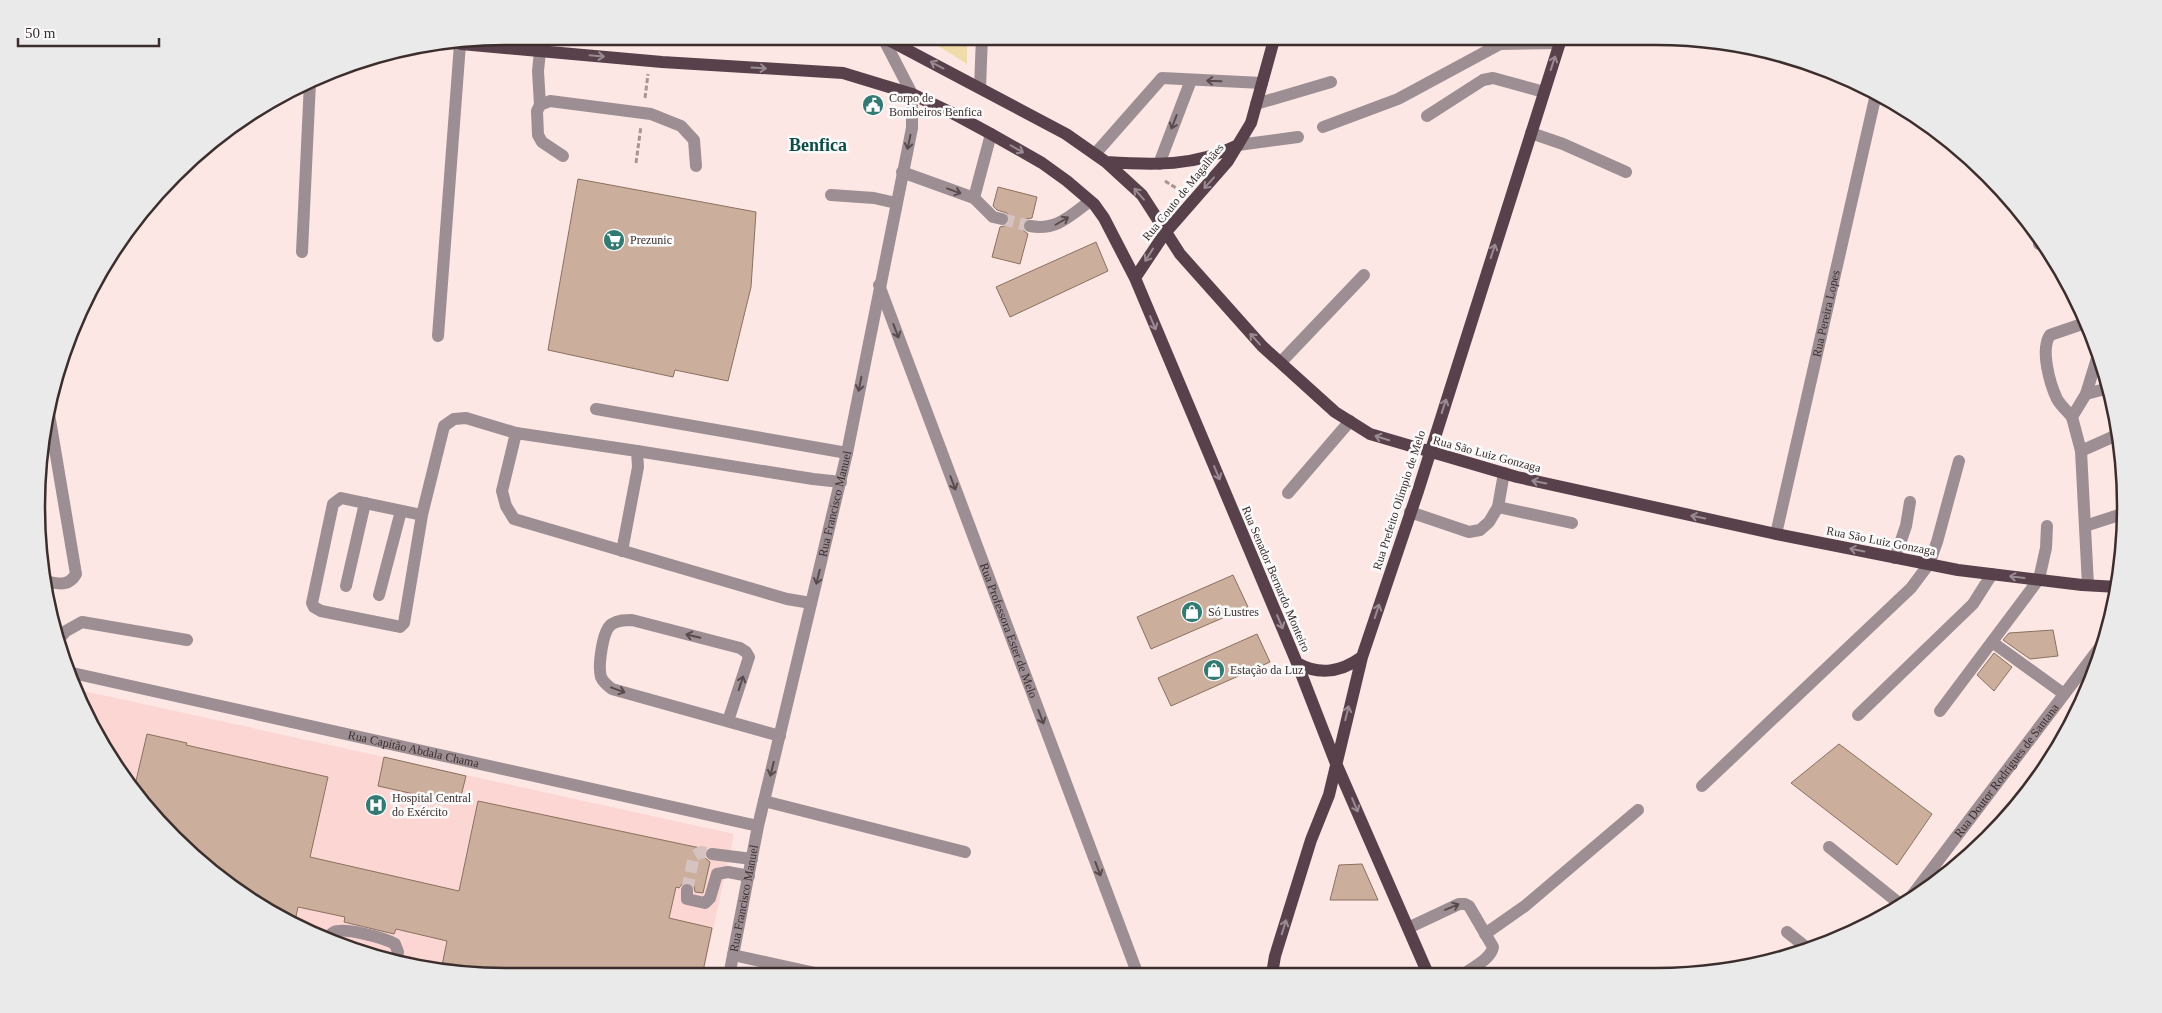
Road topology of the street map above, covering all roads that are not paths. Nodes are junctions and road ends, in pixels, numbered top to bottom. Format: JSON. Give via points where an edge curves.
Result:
{"nodes":[{"id":1,"x":887,"y":45,"type":"edge"},
{"id":2,"x":899,"y":45,"type":"edge"},
{"id":3,"x":982,"y":45,"type":"edge"},
{"id":4,"x":1273,"y":45,"type":"edge"},
{"id":5,"x":1498,"y":45,"type":"edge"},
{"id":6,"x":1559,"y":45,"type":"edge"},
{"id":7,"x":482,"y":46,"type":"edge"},
{"id":8,"x":461,"y":48,"type":"edge"},
{"id":9,"x":540,"y":51,"type":"junction"},
{"id":10,"x":1192,"y":80,"type":"junction"},
{"id":11,"x":1331,"y":82,"type":"dead end"},
{"id":12,"x":1262,"y":83,"type":"junction"},
{"id":13,"x":980,"y":88,"type":"junction"},
{"id":14,"x":310,"y":89,"type":"edge"},
{"id":15,"x":1544,"y":92,"type":"junction"},
{"id":16,"x":912,"y":94,"type":"junction"},
{"id":17,"x":1874,"y":101,"type":"edge"},
{"id":18,"x":1256,"y":104,"type":"junction"},
{"id":19,"x":540,"y":106,"type":"junction"},
{"id":20,"x":1427,"y":116,"type":"dead end"},
{"id":21,"x":1323,"y":128,"type":"dead end"},
{"id":22,"x":1531,"y":133,"type":"junction"},
{"id":23,"x":991,"y":134,"type":"junction"},
{"id":24,"x":1298,"y":137,"type":"dead end"},
{"id":25,"x":1238,"y":144,"type":"junction"},
{"id":26,"x":1095,"y":154,"type":"junction"},
{"id":27,"x":563,"y":156,"type":"dead end"},
{"id":28,"x":1106,"y":162,"type":"junction"},
{"id":29,"x":1159,"y":164,"type":"junction"},
{"id":30,"x":696,"y":166,"type":"dead end"},
{"id":31,"x":902,"y":172,"type":"junction"},
{"id":32,"x":1626,"y":172,"type":"dead end"},
{"id":33,"x":831,"y":195,"type":"dead end"},
{"id":34,"x":974,"y":198,"type":"junction"},
{"id":35,"x":1090,"y":201,"type":"junction"},
{"id":36,"x":896,"y":203,"type":"junction"},
{"id":37,"x":1002,"y":219,"type":"tunnel mouth"},
{"id":38,"x":1030,"y":226,"type":"tunnel mouth"},
{"id":39,"x":1164,"y":233,"type":"junction"},
{"id":40,"x":302,"y":252,"type":"dead end"},
{"id":41,"x":1364,"y":275,"type":"dead end"},
{"id":42,"x":1135,"y":278,"type":"junction"},
{"id":43,"x":879,"y":285,"type":"junction"},
{"id":44,"x":2080,"y":325,"type":"edge"},
{"id":45,"x":438,"y":336,"type":"dead end"},
{"id":46,"x":1280,"y":362,"type":"junction"},
{"id":47,"x":2095,"y":365,"type":"edge"},
{"id":48,"x":2102,"y":390,"type":"edge"},
{"id":49,"x":2086,"y":394,"type":"junction"},
{"id":50,"x":596,"y":409,"type":"dead end"},
{"id":51,"x":2072,"y":417,"type":"junction"},
{"id":52,"x":1350,"y":421,"type":"junction"},
{"id":53,"x":52,"y":430,"type":"edge"},
{"id":54,"x":516,"y":433,"type":"junction"},
{"id":55,"x":2112,"y":437,"type":"edge"},
{"id":56,"x":637,"y":451,"type":"junction"},
{"id":57,"x":2081,"y":451,"type":"junction"},
{"id":58,"x":1429,"y":452,"type":"junction"},
{"id":59,"x":848,"y":453,"type":"junction"},
{"id":60,"x":1960,"y":461,"type":"dead end"},
{"id":61,"x":1504,"y":473,"type":"junction"},
{"id":62,"x":841,"y":482,"type":"junction"},
{"id":63,"x":1288,"y":493,"type":"dead end"},
{"id":64,"x":1910,"y":502,"type":"dead end"},
{"id":65,"x":365,"y":503,"type":"junction"},
{"id":66,"x":1498,"y":507,"type":"junction"},
{"id":67,"x":401,"y":512,"type":"junction"},
{"id":68,"x":1410,"y":512,"type":"junction"},
{"id":69,"x":422,"y":515,"type":"junction"},
{"id":70,"x":2117,"y":517,"type":"edge"},
{"id":71,"x":1572,"y":523,"type":"dead end"},
{"id":72,"x":2047,"y":526,"type":"dead end"},
{"id":73,"x":2085,"y":526,"type":"junction"},
{"id":74,"x":1776,"y":534,"type":"junction"},
{"id":75,"x":622,"y":551,"type":"junction"},
{"id":76,"x":1896,"y":558,"type":"junction"},
{"id":77,"x":1929,"y":564,"type":"junction"},
{"id":78,"x":1992,"y":574,"type":"junction"},
{"id":79,"x":2039,"y":580,"type":"junction"},
{"id":80,"x":52,"y":582,"type":"edge"},
{"id":81,"x":2088,"y":585,"type":"junction"},
{"id":82,"x":346,"y":586,"type":"dead end"},
{"id":83,"x":2110,"y":586,"type":"edge"},
{"id":84,"x":379,"y":595,"type":"dead end"},
{"id":85,"x":811,"y":604,"type":"junction"},
{"id":86,"x":63,"y":634,"type":"edge"},
{"id":87,"x":187,"y":640,"type":"dead end"},
{"id":88,"x":1992,"y":642,"type":"junction"},
{"id":89,"x":1362,"y":657,"type":"junction"},
{"id":90,"x":2092,"y":657,"type":"edge"},
{"id":91,"x":1297,"y":663,"type":"junction"},
{"id":92,"x":76,"y":674,"type":"edge"},
{"id":93,"x":2064,"y":694,"type":"junction"},
{"id":94,"x":1940,"y":711,"type":"dead end"},
{"id":95,"x":1858,"y":715,"type":"dead end"},
{"id":96,"x":728,"y":721,"type":"junction"},
{"id":97,"x":780,"y":736,"type":"junction"},
{"id":98,"x":1336,"y":761,"type":"junction"},
{"id":99,"x":1702,"y":786,"type":"dead end"},
{"id":100,"x":764,"y":801,"type":"junction"},
{"id":101,"x":1638,"y":810,"type":"dead end"},
{"id":102,"x":758,"y":826,"type":"junction"},
{"id":103,"x":1829,"y":847,"type":"dead end"},
{"id":104,"x":965,"y":852,"type":"dead end"},
{"id":105,"x":712,"y":854,"type":"tunnel mouth"},
{"id":106,"x":752,"y":859,"type":"junction"},
{"id":107,"x":749,"y":876,"type":"junction"},
{"id":108,"x":1921,"y":884,"type":"edge"},
{"id":109,"x":686,"y":890,"type":"dead end"},
{"id":110,"x":1895,"y":900,"type":"edge"},
{"id":111,"x":1408,"y":928,"type":"junction"},
{"id":112,"x":1787,"y":932,"type":"dead end"},
{"id":113,"x":332,"y":934,"type":"edge"},
{"id":114,"x":1486,"y":934,"type":"junction"},
{"id":115,"x":1803,"y":944,"type":"edge"},
{"id":116,"x":733,"y":954,"type":"junction"},
{"id":117,"x":397,"y":955,"type":"edge"},
{"id":118,"x":1275,"y":956,"type":"junction"},
{"id":119,"x":730,"y":968,"type":"edge"},
{"id":120,"x":795,"y":968,"type":"edge"},
{"id":121,"x":1135,"y":968,"type":"edge"},
{"id":122,"x":1268,"y":968,"type":"edge"},
{"id":123,"x":1273,"y":968,"type":"edge"},
{"id":124,"x":1425,"y":968,"type":"edge"},
{"id":125,"x":1471,"y":968,"type":"edge"}],
"edges":[{"from":1,"to":16,"type":"street","name":"Rua Francisco Manuel"},
{"from":13,"to":2,"type":"main road","name":"Rua São Luiz Gonzaga","one_way":true},
{"from":3,"to":13,"type":"street"},
{"from":4,"to":12,"type":"main road","name":"Rua Couto de Magalhães"},
{"from":5,"to":21,"type":"street","via":[[1398,99]]},
{"from":15,"to":6,"type":"main road","name":"Rua Prefeito Olímpio de Melo","one_way":true},
{"from":7,"to":9,"type":"main road","name":"Rua Senador Bernardo Monteiro"},
{"from":8,"to":45,"type":"street"},
{"from":9,"to":16,"type":"main road","name":"Rua Senador Bernardo Monteiro","one_way":true,"via":[[843,73]]},
{"from":9,"to":19,"type":"street"},
{"from":12,"to":10,"type":"street","one_way":true},
{"from":10,"to":26,"type":"street","via":[[1162,78]]},
{"from":10,"to":29,"type":"street","one_way":true},
{"from":11,"to":18,"type":"street"},
{"from":12,"to":18,"type":"main road","name":"Rua Couto de Magalhães"},
{"from":13,"to":26,"type":"main road","name":"Rua São Luiz Gonzaga","via":[[1066,134]]},
{"from":14,"to":40,"type":"street"},
{"from":15,"to":20,"type":"street","via":[[1492,78],[1483,80]]},
{"from":15,"to":22,"type":"main road","name":"Rua Prefeito Olímpio de Melo"},
{"from":16,"to":23,"type":"main road","name":"Rua Senador Bernardo Monteiro"},
{"from":16,"to":31,"type":"street","name":"Rua Francisco Manuel","one_way":true,"via":[[912,128]]},
{"from":17,"to":74,"type":"street","name":"Rua Pereira Lopes"},
{"from":18,"to":25,"type":"main road","name":"Rua Couto de Magalhães","via":[[1251,123]]},
{"from":19,"to":27,"type":"street","via":[[536,112],[538,135],[542,142]]},
{"from":19,"to":30,"type":"street","via":[[550,101],[651,114],[681,126],[694,140]]},
{"from":22,"to":32,"type":"street"},
{"from":58,"to":22,"type":"main road","name":"Rua Prefeito Olímpio de Melo","one_way":true},
{"from":23,"to":34,"type":"street"},
{"from":23,"to":35,"type":"main road","name":"Rua Senador Bernardo Monteiro","one_way":true,"via":[[1042,163]]},
{"from":24,"to":25,"type":"street"},
{"from":25,"to":29,"type":"main road","via":[[1219,155]]},
{"from":25,"to":39,"type":"main road","name":"Rua Couto de Magalhães","one_way":true,"via":[[1228,161]]},
{"from":26,"to":28,"type":"main road","name":"Rua São Luiz Gonzaga"},
{"from":28,"to":29,"type":"main road"},
{"from":39,"to":28,"type":"main road","name":"Rua São Luiz Gonzaga","one_way":true,"via":[[1142,195]]},
{"from":31,"to":34,"type":"street","one_way":true},
{"from":31,"to":36,"type":"street","name":"Rua Francisco Manuel"},
{"from":33,"to":36,"type":"street"},
{"from":34,"to":37,"type":"street","via":[[993,216]]},
{"from":38,"to":35,"type":"street","one_way":true,"via":[[1041,228],[1059,224]]},
{"from":35,"to":42,"type":"main road","name":"Rua Senador Bernardo Monteiro","via":[[1104,218]]},
{"from":36,"to":43,"type":"street","name":"Rua Francisco Manuel"},
{"from":39,"to":42,"type":"main road","name":"Rua Couto de Magalhães","one_way":true},
{"from":46,"to":39,"type":"main road","name":"Rua São Luiz Gonzaga","one_way":true,"via":[[1196,273]]},
{"from":41,"to":46,"type":"street"},
{"from":42,"to":91,"type":"main road","name":"Rua Senador Bernardo Monteiro","one_way":true},
{"from":43,"to":59,"type":"street","name":"Rua Francisco Manuel","one_way":true},
{"from":43,"to":121,"type":"street","name":"Rua Professora Ester de Melo","one_way":true},
{"from":44,"to":51,"type":"street","via":[[2050,336],[2044,357],[2058,400]]},
{"from":46,"to":52,"type":"main road","name":"Rua São Luiz Gonzaga","via":[[1335,412]]},
{"from":47,"to":49,"type":"street"},
{"from":48,"to":49,"type":"street"},
{"from":49,"to":51,"type":"street"},
{"from":50,"to":59,"type":"street"},
{"from":51,"to":57,"type":"street"},
{"from":58,"to":52,"type":"main road","name":"Rua São Luiz Gonzaga","one_way":true,"via":[[1370,434]]},
{"from":52,"to":63,"type":"street"},
{"from":53,"to":80,"type":"street","via":[[76,574],[65,584]]},
{"from":54,"to":56,"type":"street"},
{"from":54,"to":69,"type":"street","via":[[466,418],[454,419],[444,426]]},
{"from":54,"to":75,"type":"street","via":[[502,490],[514,519]]},
{"from":55,"to":57,"type":"street"},
{"from":56,"to":62,"type":"street"},
{"from":56,"to":75,"type":"street","via":[[638,467]]},
{"from":57,"to":73,"type":"street"},
{"from":58,"to":61,"type":"main road","name":"Rua São Luiz Gonzaga"},
{"from":58,"to":68,"type":"main road","name":"Rua Prefeito Olímpio de Melo"},
{"from":59,"to":62,"type":"street","name":"Rua Francisco Manuel"},
{"from":60,"to":77,"type":"street"},
{"from":61,"to":66,"type":"street"},
{"from":74,"to":61,"type":"main road","name":"Rua São Luiz Gonzaga","one_way":true},
{"from":62,"to":85,"type":"street","name":"Rua Francisco Manuel","one_way":true},
{"from":64,"to":76,"type":"street"},
{"from":65,"to":67,"type":"street"},
{"from":65,"to":69,"type":"street","via":[[341,498],[333,504],[312,603],[314,608],[400,627],[404,623]]},
{"from":65,"to":82,"type":"street"},
{"from":66,"to":68,"type":"street","via":[[1480,530],[1469,532]]},
{"from":66,"to":71,"type":"street"},
{"from":67,"to":69,"type":"street"},
{"from":67,"to":84,"type":"street"},
{"from":89,"to":68,"type":"main road","name":"Rua Prefeito Olímpio de Melo","one_way":true},
{"from":70,"to":73,"type":"street"},
{"from":72,"to":79,"type":"street"},
{"from":73,"to":81,"type":"street"},
{"from":76,"to":74,"type":"main road","name":"Rua São Luiz Gonzaga","one_way":true},
{"from":75,"to":85,"type":"street"},
{"from":76,"to":77,"type":"main road","name":"Rua São Luiz Gonzaga"},
{"from":77,"to":78,"type":"main road","name":"Rua São Luiz Gonzaga"},
{"from":77,"to":99,"type":"street","via":[[1911,588]]},
{"from":79,"to":78,"type":"main road","name":"Rua São Luiz Gonzaga","one_way":true},
{"from":78,"to":95,"type":"street","via":[[1973,604]]},
{"from":79,"to":81,"type":"main road","name":"Rua São Luiz Gonzaga"},
{"from":79,"to":88,"type":"street"},
{"from":81,"to":83,"type":"main road","name":"Rua São Luiz Gonzaga"},
{"from":85,"to":97,"type":"street","name":"Rua Francisco Manuel"},
{"from":86,"to":87,"type":"street","via":[[82,622]]},
{"from":88,"to":93,"type":"street"},
{"from":88,"to":94,"type":"street"},
{"from":89,"to":91,"type":"main road","via":[[1342,669],[1329,671],[1308,669]]},
{"from":98,"to":89,"type":"main road","name":"Rua Prefeito Olímpio de Melo","one_way":true},
{"from":90,"to":93,"type":"street","name":"Rua Doutor Rodrigues de Santana"},
{"from":91,"to":98,"type":"main road","name":"Rua Senador Bernardo Monteiro"},
{"from":92,"to":102,"type":"street","name":"Rua Capitão Abdala Chama"},
{"from":93,"to":108,"type":"street","name":"Rua Doutor Rodrigues de Santana"},
{"from":96,"to":96,"type":"street","one_way":true,"via":[[749,657],[746,652],[632,620],[610,624],[605,632],[599,668],[602,680],[612,689]]},
{"from":96,"to":97,"type":"street"},
{"from":97,"to":100,"type":"street","name":"Rua Francisco Manuel","one_way":true},
{"from":98,"to":111,"type":"main road","name":"Rua Senador Bernardo Monteiro","one_way":true},
{"from":118,"to":98,"type":"main road","name":"Rua Prefeito Olímpio de Melo","one_way":true,"via":[[1328,795]]},
{"from":100,"to":102,"type":"street","name":"Rua Francisco Manuel"},
{"from":100,"to":104,"type":"street"},
{"from":101,"to":114,"type":"street","via":[[1526,906]]},
{"from":102,"to":106,"type":"street","name":"Rua Francisco Manuel"},
{"from":103,"to":110,"type":"street"},
{"from":105,"to":106,"type":"street"},
{"from":106,"to":107,"type":"street","name":"Rua Francisco Manuel"},
{"from":107,"to":109,"type":"street","via":[[717,874],[710,898],[704,903],[687,900]]},
{"from":107,"to":116,"type":"street","name":"Rua Francisco Manuel"},
{"from":111,"to":114,"type":"street","one_way":true,"via":[[1465,904]]},
{"from":111,"to":124,"type":"main road","name":"Rua Senador Bernardo Monteiro"},
{"from":112,"to":115,"type":"street"},
{"from":113,"to":117,"type":"street","via":[[340,930],[387,939],[396,944]]},
{"from":114,"to":125,"type":"street","via":[[1492,951]]},
{"from":116,"to":119,"type":"street","name":"Rua Francisco Manuel"},
{"from":116,"to":120,"type":"street"},
{"from":118,"to":122,"type":"main road"},
{"from":118,"to":123,"type":"main road","name":"Rua Prefeito Olímpio de Melo"}]}
